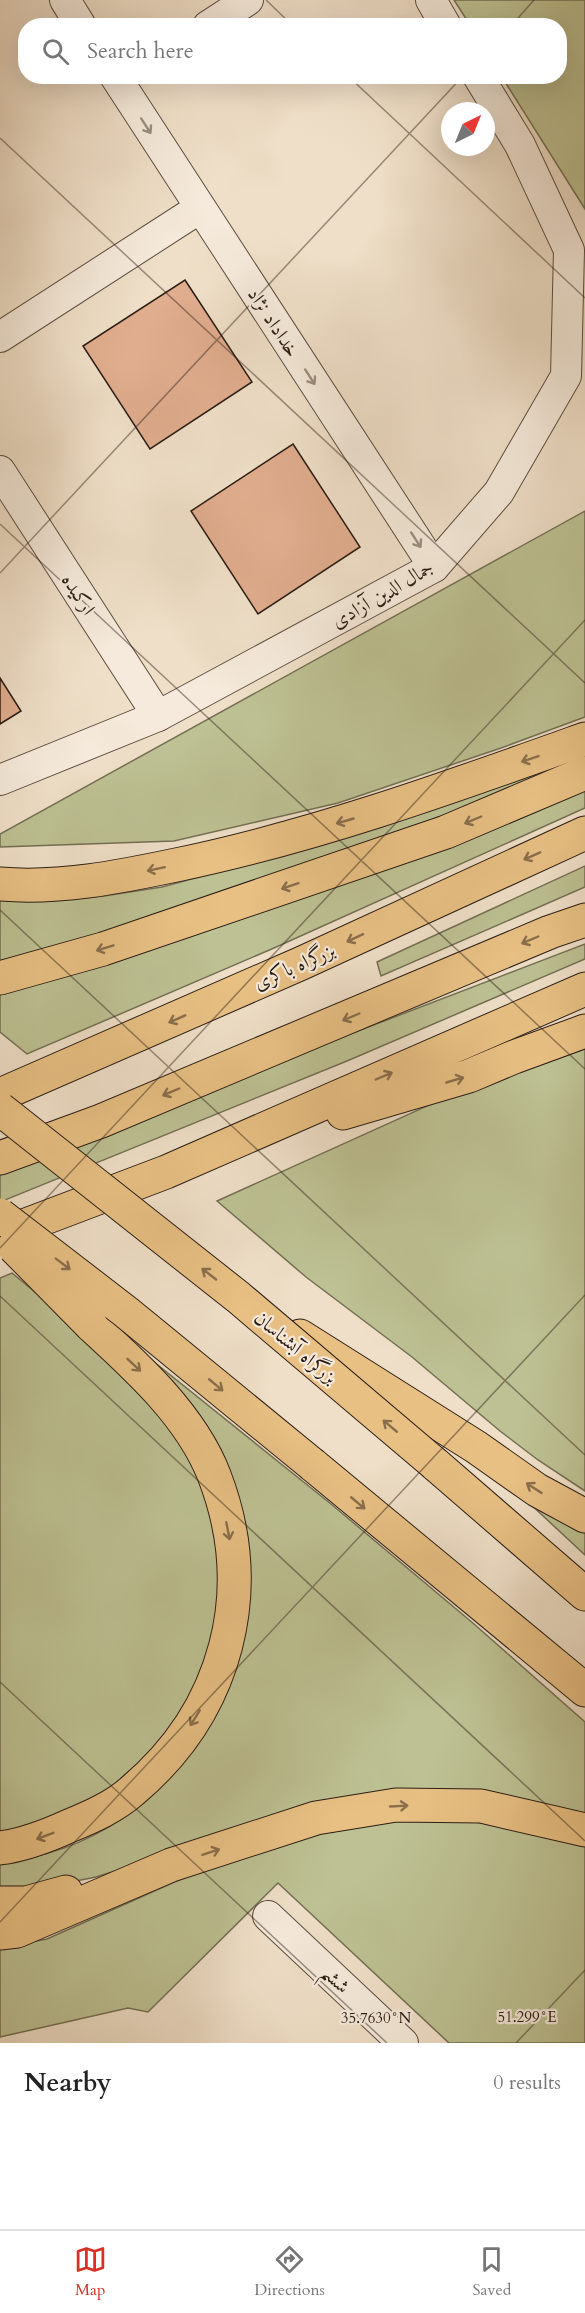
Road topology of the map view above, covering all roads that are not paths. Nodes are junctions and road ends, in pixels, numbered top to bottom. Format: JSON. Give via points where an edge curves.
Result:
{"nodes":[{"id":1,"x":65,"y":0,"type":"edge"},
{"id":2,"x":248,"y":0,"type":"edge"},
{"id":3,"x":431,"y":0,"type":"edge"},
{"id":4,"x":76,"y":18,"type":"edge"},
{"id":5,"x":220,"y":18,"type":"edge"},
{"id":6,"x":441,"y":18,"type":"edge"},
{"id":7,"x":124,"y":84,"type":"edge"},
{"id":8,"x":483,"y":84,"type":"edge"},
{"id":9,"x":200,"y":208,"type":"junction"},
{"id":10,"x":0,"y":337,"type":"edge"},
{"id":11,"x":0,"y":471,"type":"edge"},
{"id":12,"x":434,"y":567,"type":"junction"},
{"id":13,"x":158,"y":716,"type":"junction"},
{"id":14,"x":585,"y":739,"type":"edge"},
{"id":15,"x":585,"y":772,"type":"edge"},
{"id":16,"x":0,"y":780,"type":"edge"},
{"id":17,"x":585,"y":832,"type":"edge"},
{"id":18,"x":0,"y":884,"type":"edge"},
{"id":19,"x":585,"y":920,"type":"edge"},
{"id":20,"x":0,"y":978,"type":"edge"},
{"id":21,"x":585,"y":989,"type":"edge"},
{"id":22,"x":585,"y":1031,"type":"edge"},
{"id":23,"x":0,"y":1095,"type":"edge"},
{"id":24,"x":0,"y":1108,"type":"edge"},
{"id":25,"x":217,"y":1149,"type":"junction"},
{"id":26,"x":0,"y":1158,"type":"edge"},
{"id":27,"x":152,"y":1177,"type":"junction"},
{"id":28,"x":0,"y":1215,"type":"edge"},
{"id":29,"x":0,"y":1234,"type":"edge"},
{"id":30,"x":0,"y":1263,"type":"edge"},
{"id":31,"x":238,"y":1297,"type":"junction"},
{"id":32,"x":585,"y":1516,"type":"edge"},
{"id":33,"x":585,"y":1594,"type":"edge"},
{"id":34,"x":585,"y":1690,"type":"edge"},
{"id":35,"x":585,"y":1830,"type":"edge"},
{"id":36,"x":0,"y":1848,"type":"edge"},
{"id":37,"x":171,"y":1865,"type":"junction"},
{"id":38,"x":0,"y":1903,"type":"edge"},
{"id":39,"x":268,"y":1916,"type":"dead end"},
{"id":40,"x":0,"y":1933,"type":"edge"},
{"id":41,"x":403,"y":2043,"type":"edge"}],
"edges":[{"from":1,"to":4,"type":"street"},
{"from":2,"to":5,"type":"street"},
{"from":3,"to":6,"type":"street"},
{"from":7,"to":9,"type":"street","name":"خداداد نژاد","one_way":true},
{"from":8,"to":12,"type":"street","name":"جمال الدین آزادی","via":[[519,145],[569,250],[566,376],[499,492]]},
{"from":9,"to":10,"type":"street"},
{"from":9,"to":12,"type":"street","name":"خداداد نژاد","one_way":true},
{"from":11,"to":13,"type":"street","name":"ارکیده"},
{"from":12,"to":13,"type":"street","name":"جمال الدین آزادی"},
{"from":13,"to":16,"type":"street","name":"جمال الدین آزادی"},
{"from":14,"to":18,"type":"highway","one_way":true,"via":[[361,816],[240,852],[116,878],[64,884]]},
{"from":15,"to":20,"type":"highway","one_way":true,"via":[[446,832],[103,949]]},
{"from":17,"to":23,"type":"highway","name":"بزرگراه باکری","one_way":true,"via":[[302,963]]},
{"from":19,"to":26,"type":"highway","one_way":true,"via":[[101,1121]]},
{"from":25,"to":21,"type":"highway","one_way":true},
{"from":25,"to":22,"type":"highway","one_way":true,"via":[[469,1076]]},
{"from":31,"to":24,"type":"highway","name":"بزرگراه آبشناسان","one_way":true,"bridge":true},
{"from":25,"to":27,"type":"highway"},
{"from":27,"to":29,"type":"highway"},
{"from":27,"to":30,"type":"highway"},
{"from":28,"to":34,"type":"highway","one_way":true,"bridge":true,"via":[[126,1312]]},
{"from":29,"to":36,"type":"highway","one_way":true,"bridge":true,"via":[[140,1369],[171,1405],[213,1474],[234,1558],[229,1635],[200,1710],[182,1738],[131,1792],[98,1814],[41,1838]]},
{"from":32,"to":31,"type":"highway","one_way":true,"via":[[537,1490],[476,1447]]},
{"from":33,"to":31,"type":"highway","name":"بزرگراه آبشناسان","one_way":true,"bridge":true},
{"from":37,"to":35,"type":"highway","one_way":true,"via":[[316,1818],[396,1805],[480,1806]]},
{"from":37,"to":38,"type":"highway","via":[[26,1903]]},
{"from":37,"to":40,"type":"highway","via":[[17,1931]]},
{"from":39,"to":41,"type":"street","name":"ششم"}]}
